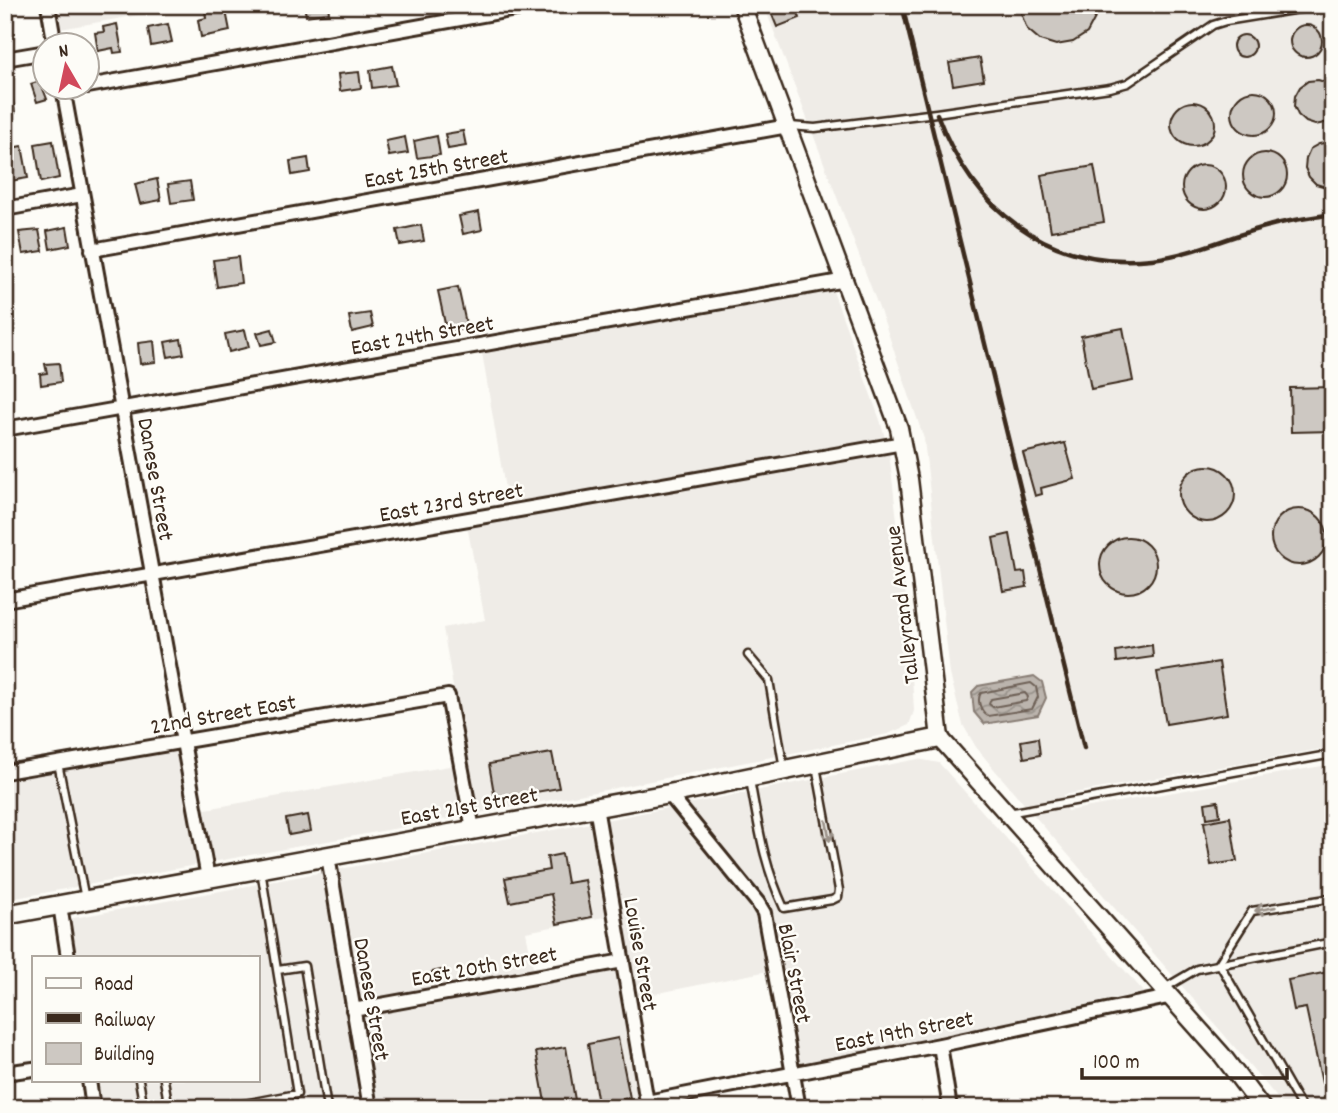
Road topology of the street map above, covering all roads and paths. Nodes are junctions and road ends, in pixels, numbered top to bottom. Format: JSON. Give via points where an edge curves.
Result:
{"nodes":[{"id":1,"x":48,"y":5,"type":"edge"},
{"id":2,"x":538,"y":5,"type":"edge"},
{"id":3,"x":742,"y":5,"type":"edge"},
{"id":4,"x":1323,"y":5,"type":"edge"},
{"id":5,"x":53,"y":32,"type":"edge"},
{"id":6,"x":32,"y":54,"type":"edge"},
{"id":7,"x":5,"y":59,"type":"edge"},
{"id":8,"x":102,"y":83,"type":"edge"},
{"id":9,"x":65,"y":102,"type":"edge"},
{"id":10,"x":788,"y":126,"type":"junction"},
{"id":11,"x":82,"y":195,"type":"junction"},
{"id":12,"x":5,"y":209,"type":"edge"},
{"id":13,"x":92,"y":250,"type":"junction"},
{"id":14,"x":846,"y":280,"type":"junction"},
{"id":15,"x":123,"y":408,"type":"junction"},
{"id":16,"x":5,"y":429,"type":"edge"},
{"id":17,"x":903,"y":443,"type":"junction"},
{"id":18,"x":153,"y":575,"type":"junction"},
{"id":19,"x":5,"y":600,"type":"edge"},
{"id":20,"x":748,"y":655,"type":"dead end"},
{"id":21,"x":940,"y":738,"type":"junction"},
{"id":22,"x":183,"y":741,"type":"junction"},
{"id":23,"x":1333,"y":754,"type":"edge"},
{"id":24,"x":58,"y":763,"type":"junction"},
{"id":25,"x":816,"y":764,"type":"junction"},
{"id":26,"x":784,"y":771,"type":"junction"},
{"id":27,"x":5,"y":772,"type":"edge"},
{"id":28,"x":750,"y":778,"type":"junction"},
{"id":29,"x":669,"y":793,"type":"junction"},
{"id":30,"x":596,"y":807,"type":"junction"},
{"id":31,"x":1006,"y":813,"type":"junction"},
{"id":32,"x":473,"y":829,"type":"junction"},
{"id":33,"x":328,"y":856,"type":"junction"},
{"id":34,"x":261,"y":868,"type":"junction"},
{"id":35,"x":208,"y":878,"type":"junction"},
{"id":36,"x":1333,"y":898,"type":"edge"},
{"id":37,"x":85,"y":900,"type":"junction"},
{"id":38,"x":60,"y":905,"type":"junction"},
{"id":39,"x":5,"y":915,"type":"edge"},
{"id":40,"x":1333,"y":942,"type":"edge"},
{"id":41,"x":68,"y":956,"type":"edge"},
{"id":42,"x":623,"y":961,"type":"junction"},
{"id":43,"x":1219,"y":964,"type":"junction"},
{"id":44,"x":278,"y":970,"type":"junction"},
{"id":45,"x":1165,"y":993,"type":"junction"},
{"id":46,"x":353,"y":1010,"type":"junction"},
{"id":47,"x":940,"y":1045,"type":"junction"},
{"id":48,"x":32,"y":1069,"type":"edge"},
{"id":49,"x":5,"y":1073,"type":"edge"},
{"id":50,"x":794,"y":1073,"type":"junction"},
{"id":51,"x":89,"y":1082,"type":"edge"},
{"id":52,"x":139,"y":1082,"type":"edge"},
{"id":53,"x":164,"y":1082,"type":"edge"},
{"id":54,"x":647,"y":1105,"type":"edge"},
{"id":55,"x":93,"y":1108,"type":"edge"},
{"id":56,"x":144,"y":1108,"type":"edge"},
{"id":57,"x":169,"y":1108,"type":"edge"},
{"id":58,"x":223,"y":1108,"type":"edge"},
{"id":59,"x":327,"y":1108,"type":"edge"},
{"id":60,"x":370,"y":1108,"type":"edge"},
{"id":61,"x":799,"y":1108,"type":"edge"},
{"id":62,"x":950,"y":1108,"type":"edge"},
{"id":63,"x":1262,"y":1108,"type":"edge"},
{"id":64,"x":1301,"y":1108,"type":"edge"}],
"edges":[{"from":1,"to":5,"type":"street"},
{"from":2,"to":8,"type":"street"},
{"from":3,"to":10,"type":"street","name":"Talleyrand Avenue"},
{"from":4,"to":10,"type":"lane","via":[[1213,25],[1136,78],[1110,88],[936,114],[815,128]]},
{"from":6,"to":7,"type":"street"},
{"from":9,"to":11,"type":"street","name":"Danese Street"},
{"from":10,"to":13,"type":"street","name":"East 25th Street"},
{"from":10,"to":14,"type":"street","name":"Talleyrand Avenue"},
{"from":11,"to":12,"type":"street"},
{"from":11,"to":13,"type":"street","name":"Danese Street"},
{"from":13,"to":15,"type":"street","name":"Danese Street"},
{"from":14,"to":15,"type":"street","name":"East 24th Street"},
{"from":14,"to":17,"type":"street","name":"Talleyrand Avenue"},
{"from":15,"to":16,"type":"street","name":"East 24th Street"},
{"from":15,"to":18,"type":"street","name":"Danese Street"},
{"from":17,"to":18,"type":"street","name":"East 23rd Street"},
{"from":17,"to":21,"type":"street","name":"Talleyrand Avenue"},
{"from":18,"to":19,"type":"street","name":"East 23rd Street"},
{"from":18,"to":22,"type":"street","name":"Danese Street"},
{"from":20,"to":26,"type":"lane","via":[[769,680]]},
{"from":21,"to":25,"type":"main road","name":"East 21st Street"},
{"from":21,"to":31,"type":"street"},
{"from":22,"to":24,"type":"street","name":"22nd Street East"},
{"from":22,"to":32,"type":"street","name":"22nd Street East","via":[[448,696]]},
{"from":22,"to":35,"type":"street","name":"Danese Street"},
{"from":23,"to":31,"type":"lane"},
{"from":24,"to":27,"type":"street","name":"22nd Street East"},
{"from":24,"to":37,"type":"lane"},
{"from":25,"to":26,"type":"main road","name":"East 21st Street"},
{"from":25,"to":28,"type":"lane","one_way":true,"via":[[839,890],[832,900],[784,908],[762,852]]},
{"from":26,"to":28,"type":"main road","name":"East 21st Street"},
{"from":28,"to":29,"type":"main road","name":"East 21st Street"},
{"from":29,"to":30,"type":"main road","name":"East 21st Street"},
{"from":29,"to":50,"type":"street","name":"Blair Street","via":[[764,913]]},
{"from":30,"to":32,"type":"main road","name":"East 21st Street"},
{"from":30,"to":42,"type":"street","name":"Louise Street"},
{"from":31,"to":45,"type":"street"},
{"from":32,"to":33,"type":"main road","name":"East 21st Street"},
{"from":33,"to":34,"type":"main road","name":"East 21st Street"},
{"from":33,"to":46,"type":"street","name":"Danese Street"},
{"from":34,"to":35,"type":"main road","name":"East 21st Street"},
{"from":34,"to":44,"type":"lane"},
{"from":35,"to":37,"type":"main road","name":"East 21st Street"},
{"from":36,"to":43,"type":"lane","one_way":true,"via":[[1252,911]]},
{"from":37,"to":38,"type":"main road","name":"East 21st Street"},
{"from":38,"to":39,"type":"main road","name":"East 21st Street"},
{"from":38,"to":41,"type":"street"},
{"from":40,"to":43,"type":"lane"},
{"from":42,"to":46,"type":"street","name":"East 20th Street"},
{"from":42,"to":54,"type":"street","name":"Louise Street"},
{"from":43,"to":45,"type":"lane","via":[[1197,969]]},
{"from":43,"to":64,"type":"lane"},
{"from":44,"to":58,"type":"lane","via":[[297,1094]]},
{"from":44,"to":59,"type":"lane","via":[[304,966]]},
{"from":45,"to":47,"type":"street","name":"East 19th Street"},
{"from":45,"to":63,"type":"street","via":[[1222,1055]]},
{"from":46,"to":60,"type":"street","name":"Danese Street"},
{"from":47,"to":50,"type":"street","name":"East 19th Street"},
{"from":47,"to":62,"type":"street"},
{"from":48,"to":49,"type":"street"},
{"from":50,"to":54,"type":"street","name":"East 19th Street"},
{"from":50,"to":61,"type":"street","name":"Blair Street"},
{"from":51,"to":55,"type":"street"},
{"from":52,"to":56,"type":"lane"},
{"from":53,"to":57,"type":"lane"}]}
